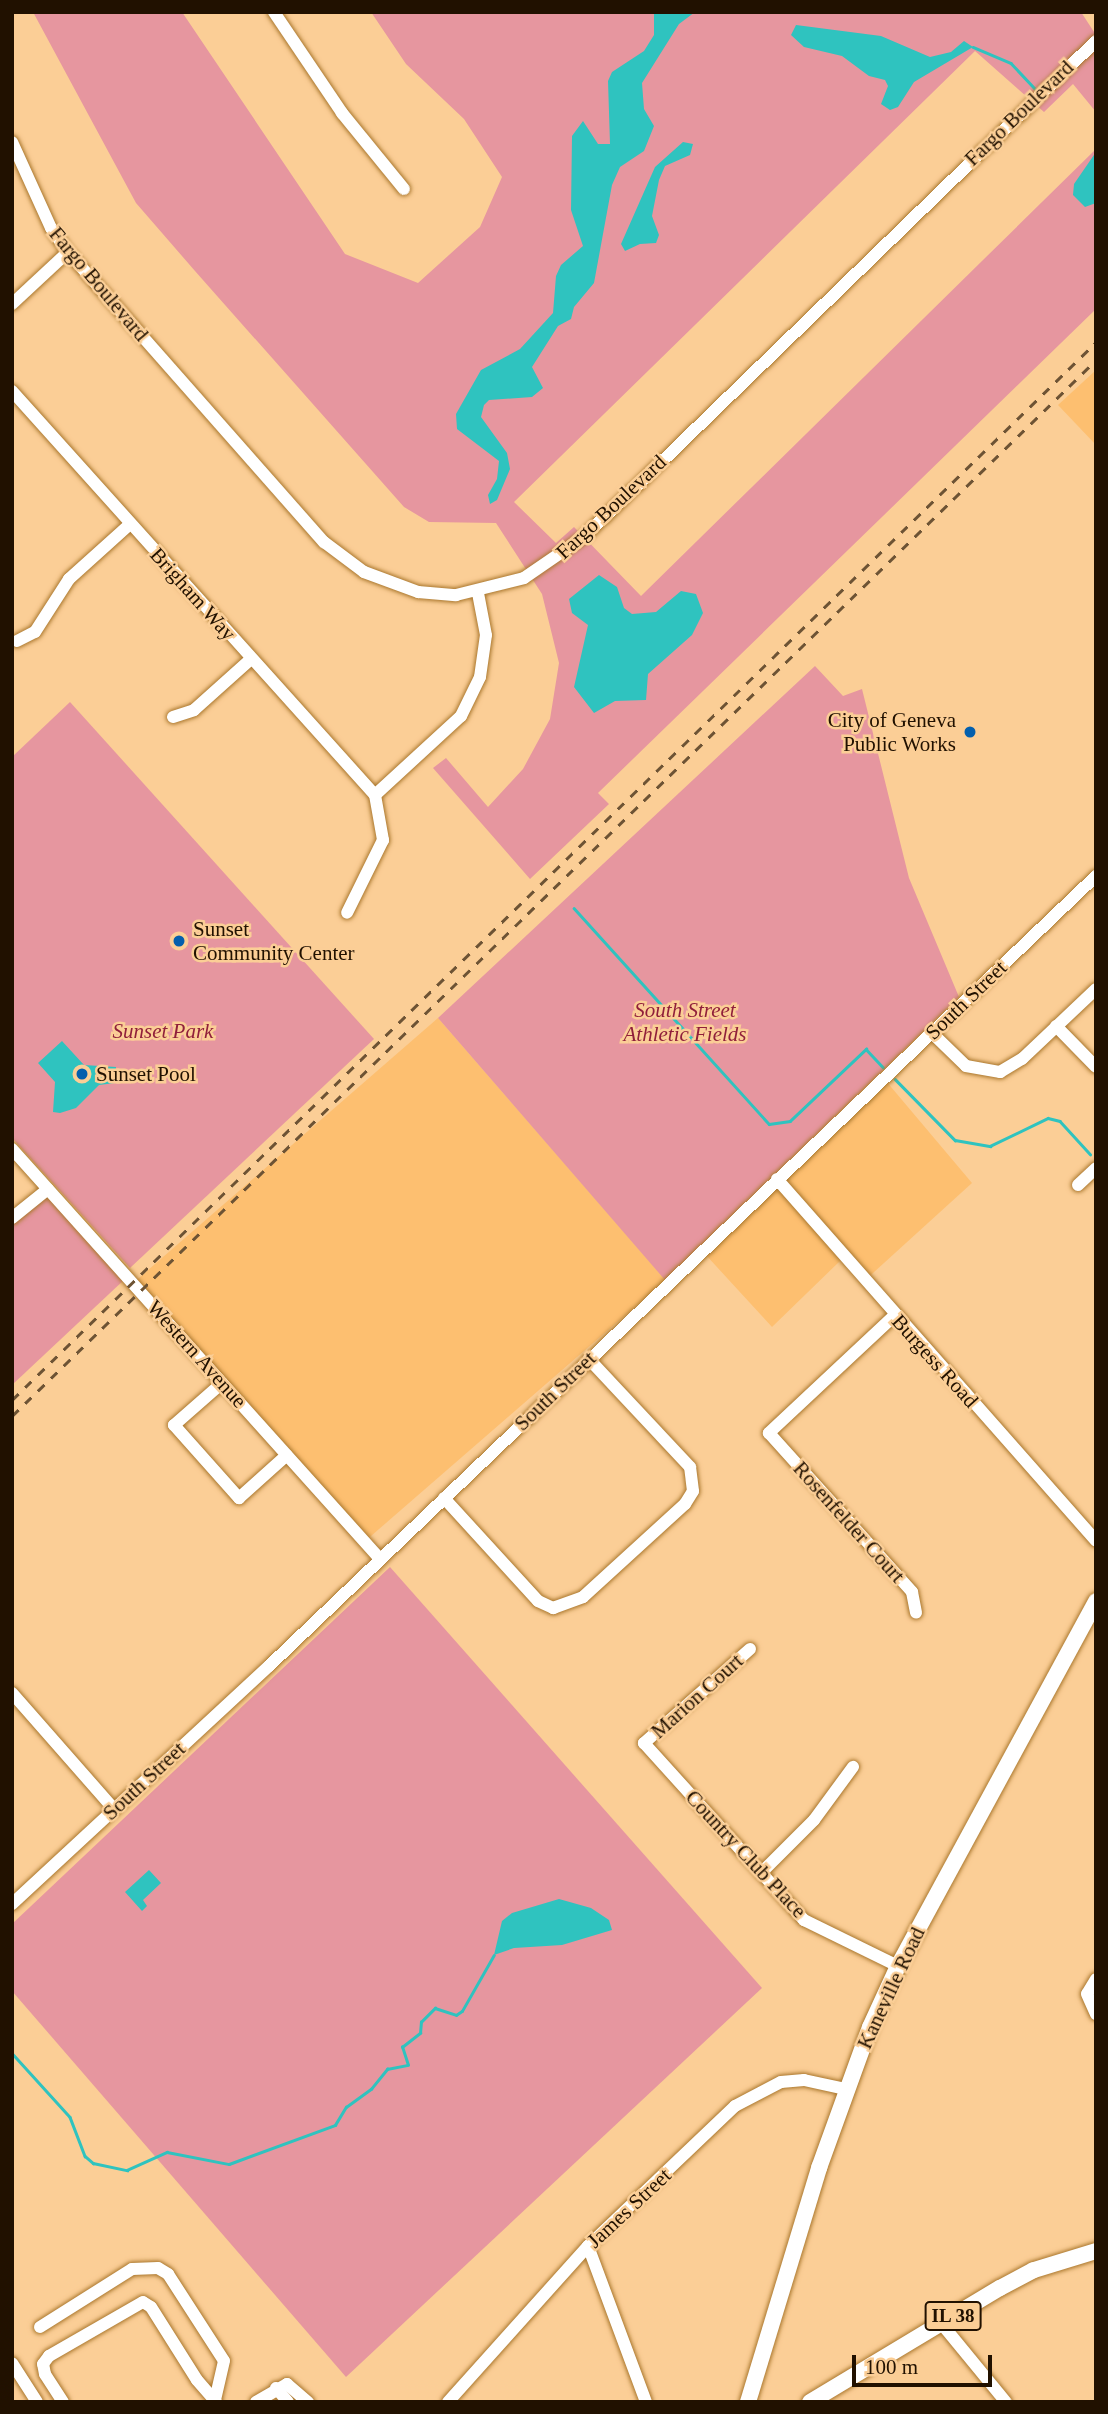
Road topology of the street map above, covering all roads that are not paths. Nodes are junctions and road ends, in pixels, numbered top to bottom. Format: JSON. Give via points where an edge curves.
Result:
{"nodes":[{"id":1,"x":274,"y":12,"type":"edge"},
{"id":2,"x":1096,"y":41,"type":"edge"},
{"id":3,"x":12,"y":142,"type":"edge"},
{"id":4,"x":404,"y":189,"type":"dead end"},
{"id":5,"x":68,"y":252,"type":"junction"},
{"id":6,"x":12,"y":304,"type":"edge"},
{"id":7,"x":12,"y":391,"type":"edge"},
{"id":8,"x":130,"y":524,"type":"junction"},
{"id":9,"x":478,"y":593,"type":"junction"},
{"id":10,"x":17,"y":641,"type":"dead end"},
{"id":11,"x":251,"y":659,"type":"junction"},
{"id":12,"x":173,"y":716,"type":"dead end"},
{"id":13,"x":376,"y":795,"type":"junction"},
{"id":14,"x":1096,"y":876,"type":"edge"},
{"id":15,"x":347,"y":913,"type":"dead end"},
{"id":16,"x":1096,"y":989,"type":"edge"},
{"id":17,"x":1056,"y":1026,"type":"junction"},
{"id":18,"x":932,"y":1033,"type":"junction"},
{"id":19,"x":1096,"y":1067,"type":"edge"},
{"id":20,"x":12,"y":1149,"type":"edge"},
{"id":21,"x":1096,"y":1168,"type":"edge"},
{"id":22,"x":777,"y":1179,"type":"junction"},
{"id":23,"x":1078,"y":1185,"type":"dead end"},
{"id":24,"x":48,"y":1189,"type":"junction"},
{"id":25,"x":12,"y":1218,"type":"edge"},
{"id":26,"x":895,"y":1315,"type":"junction"},
{"id":27,"x":589,"y":1359,"type":"junction"},
{"id":28,"x":222,"y":1383,"type":"junction"},
{"id":29,"x":287,"y":1455,"type":"junction"},
{"id":30,"x":444,"y":1498,"type":"junction"},
{"id":31,"x":1096,"y":1541,"type":"edge"},
{"id":32,"x":380,"y":1559,"type":"junction"},
{"id":33,"x":1096,"y":1601,"type":"edge"},
{"id":34,"x":916,"y":1613,"type":"dead end"},
{"id":35,"x":750,"y":1649,"type":"dead end"},
{"id":36,"x":12,"y":1693,"type":"edge"},
{"id":37,"x":644,"y":1743,"type":"joint"},
{"id":38,"x":853,"y":1767,"type":"dead end"},
{"id":39,"x":114,"y":1809,"type":"junction"},
{"id":40,"x":761,"y":1872,"type":"junction"},
{"id":41,"x":12,"y":1904,"type":"edge"},
{"id":42,"x":898,"y":1966,"type":"junction"},
{"id":43,"x":1096,"y":1979,"type":"edge"},
{"id":44,"x":1096,"y":2014,"type":"edge"},
{"id":45,"x":846,"y":2089,"type":"junction"},
{"id":46,"x":587,"y":2246,"type":"junction"},
{"id":47,"x":1093,"y":2255,"type":"edge"},
{"id":48,"x":942,"y":2323,"type":"junction"},
{"id":49,"x":40,"y":2327,"type":"dead end"},
{"id":50,"x":12,"y":2363,"type":"edge"},
{"id":51,"x":276,"y":2388,"type":"junction"},
{"id":52,"x":817,"y":2400,"type":"edge"},
{"id":53,"x":216,"y":2401,"type":"edge"},
{"id":54,"x":37,"y":2402,"type":"edge"},
{"id":55,"x":63,"y":2402,"type":"edge"},
{"id":56,"x":256,"y":2402,"type":"edge"},
{"id":57,"x":288,"y":2402,"type":"edge"},
{"id":58,"x":308,"y":2402,"type":"edge"},
{"id":59,"x":448,"y":2402,"type":"edge"},
{"id":60,"x":646,"y":2402,"type":"edge"},
{"id":61,"x":748,"y":2402,"type":"edge"},
{"id":62,"x":1006,"y":2402,"type":"edge"}],
"edges":[{"from":1,"to":4,"type":"street","via":[[342,113]]},
{"from":2,"to":9,"type":"street","name":"Fargo Boulevard","via":[[585,537],[524,578]]},
{"from":3,"to":5,"type":"street","name":"Fargo Boulevard","via":[[38,203]]},
{"from":5,"to":6,"type":"street"},
{"from":5,"to":9,"type":"street","name":"Fargo Boulevard","via":[[324,542],[364,572],[418,592]]},
{"from":7,"to":8,"type":"street","name":"Brigham Way"},
{"from":8,"to":10,"type":"street","via":[[69,579],[35,632]]},
{"from":8,"to":11,"type":"street","name":"Brigham Way"},
{"from":9,"to":13,"type":"street","via":[[486,635],[480,677],[461,716]]},
{"from":11,"to":12,"type":"street","via":[[194,710]]},
{"from":11,"to":13,"type":"street","name":"Brigham Way"},
{"from":13,"to":15,"type":"street","via":[[383,840]]},
{"from":14,"to":18,"type":"street","name":"South Street"},
{"from":16,"to":17,"type":"street"},
{"from":17,"to":18,"type":"street","via":[[1015,1064],[994,1073],[966,1066]]},
{"from":17,"to":19,"type":"street"},
{"from":18,"to":22,"type":"street","name":"South Street"},
{"from":20,"to":24,"type":"street","name":"Western Avenue"},
{"from":21,"to":23,"type":"street"},
{"from":22,"to":26,"type":"street","name":"Burgess Road"},
{"from":22,"to":27,"type":"street","name":"South Street"},
{"from":24,"to":25,"type":"street"},
{"from":24,"to":28,"type":"street","name":"Western Avenue"},
{"from":26,"to":31,"type":"street","name":"Burgess Road"},
{"from":26,"to":34,"type":"street","name":"Rosenfelder Court","via":[[771,1435],[912,1592]]},
{"from":27,"to":30,"type":"street","name":"South Street"},
{"from":27,"to":30,"type":"street","via":[[690,1467],[693,1491],[685,1504],[583,1597],[553,1608],[538,1601]]},
{"from":28,"to":29,"type":"street","name":"Western Avenue"},
{"from":28,"to":29,"type":"street","via":[[174,1425],[239,1498]]},
{"from":29,"to":32,"type":"street","name":"Western Avenue"},
{"from":30,"to":32,"type":"street","name":"South Street"},
{"from":32,"to":39,"type":"street","name":"South Street"},
{"from":33,"to":42,"type":"main road","name":"Kaneville Road"},
{"from":35,"to":37,"type":"street","name":"Marion Court"},
{"from":36,"to":39,"type":"street"},
{"from":37,"to":40,"type":"street","name":"Country Club Place"},
{"from":38,"to":40,"type":"street","via":[[822,1811]]},
{"from":39,"to":41,"type":"street","name":"South Street"},
{"from":40,"to":42,"type":"street","name":"Country Club Place","via":[[804,1920]]},
{"from":42,"to":45,"type":"main road","name":"Kaneville Road"},
{"from":43,"to":44,"type":"street","via":[[1087,1994]]},
{"from":45,"to":46,"type":"street","name":"James Street","via":[[804,2080],[754,2092]]},
{"from":45,"to":61,"type":"main road","name":"Kaneville Road"},
{"from":46,"to":59,"type":"street","name":"James Street"},
{"from":46,"to":60,"type":"street"},
{"from":47,"to":48,"type":"main road","number":"IL 38","via":[[1034,2270]]},
{"from":48,"to":52,"type":"main road","number":"IL 38"},
{"from":48,"to":62,"type":"street"},
{"from":49,"to":53,"type":"street","via":[[132,2269],[158,2268],[168,2274],[224,2361]]},
{"from":50,"to":54,"type":"street"},
{"from":51,"to":56,"type":"street"},
{"from":51,"to":57,"type":"street"},
{"from":51,"to":58,"type":"street","via":[[287,2384]]},
{"from":53,"to":55,"type":"street","via":[[143,2302],[49,2356],[43,2364],[45,2374]]}]}
